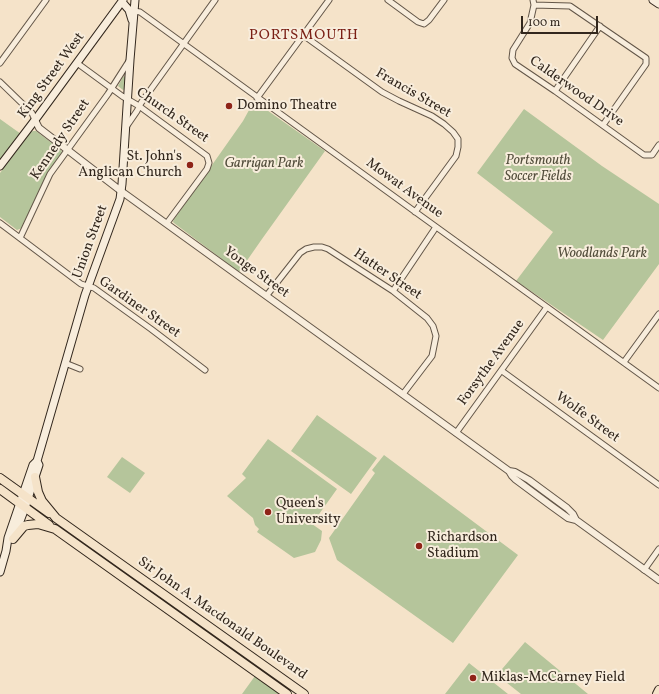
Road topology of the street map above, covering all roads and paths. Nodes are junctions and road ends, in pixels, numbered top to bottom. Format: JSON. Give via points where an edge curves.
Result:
{"nodes":[{"id":1,"x":46,"y":0,"type":"edge"},
{"id":2,"x":122,"y":0,"type":"edge"},
{"id":3,"x":135,"y":0,"type":"edge"},
{"id":4,"x":215,"y":0,"type":"edge"},
{"id":5,"x":329,"y":0,"type":"edge"},
{"id":6,"x":388,"y":0,"type":"edge"},
{"id":7,"x":444,"y":0,"type":"edge"},
{"id":8,"x":653,"y":0,"type":"edge"},
{"id":9,"x":534,"y":2,"type":"edge"},
{"id":10,"x":659,"y":4,"type":"edge"},
{"id":11,"x":134,"y":11,"type":"junction"},
{"id":12,"x":133,"y":26,"type":"junction"},
{"id":13,"x":600,"y":26,"type":"junction"},
{"id":14,"x":303,"y":35,"type":"junction"},
{"id":15,"x":184,"y":44,"type":"junction"},
{"id":16,"x":130,"y":60,"type":"junction"},
{"id":17,"x":0,"y":63,"type":"edge"},
{"id":18,"x":77,"y":63,"type":"junction"},
{"id":19,"x":0,"y":82,"type":"edge"},
{"id":20,"x":112,"y":88,"type":"junction"},
{"id":21,"x":555,"y":91,"type":"junction"},
{"id":22,"x":257,"y":98,"type":"junction"},
{"id":23,"x":128,"y":99,"type":"junction"},
{"id":24,"x":139,"y":106,"type":"junction"},
{"id":25,"x":35,"y":120,"type":"junction"},
{"id":26,"x":603,"y":125,"type":"junction"},
{"id":27,"x":126,"y":127,"type":"junction"},
{"id":28,"x":659,"y":145,"type":"edge"},
{"id":29,"x":67,"y":150,"type":"junction"},
{"id":30,"x":0,"y":166,"type":"edge"},
{"id":31,"x":121,"y":191,"type":"junction"},
{"id":32,"x":415,"y":212,"type":"junction"},
{"id":33,"x":0,"y":223,"type":"edge"},
{"id":34,"x":167,"y":223,"type":"junction"},
{"id":35,"x":436,"y":228,"type":"junction"},
{"id":36,"x":20,"y":238,"type":"junction"},
{"id":37,"x":88,"y":286,"type":"junction"},
{"id":38,"x":393,"y":291,"type":"junction"},
{"id":39,"x":267,"y":295,"type":"junction"},
{"id":40,"x":547,"y":307,"type":"junction"},
{"id":41,"x":659,"y":314,"type":"edge"},
{"id":42,"x":624,"y":362,"type":"junction"},
{"id":43,"x":65,"y":363,"type":"junction"},
{"id":44,"x":80,"y":369,"type":"dead end"},
{"id":45,"x":206,"y":370,"type":"dead end"},
{"id":46,"x":502,"y":371,"type":"junction"},
{"id":47,"x":659,"y":388,"type":"edge"},
{"id":48,"x":403,"y":394,"type":"junction"},
{"id":49,"x":456,"y":433,"type":"junction"},
{"id":50,"x":37,"y":461,"type":"junction"},
{"id":51,"x":35,"y":477,"type":"junction"},
{"id":52,"x":0,"y":478,"type":"edge"},
{"id":53,"x":659,"y":485,"type":"edge"},
{"id":54,"x":0,"y":489,"type":"edge"},
{"id":55,"x":26,"y":496,"type":"junction"},
{"id":56,"x":22,"y":506,"type":"junction"},
{"id":57,"x":56,"y":518,"type":"junction"},
{"id":58,"x":54,"y":529,"type":"junction"},
{"id":59,"x":13,"y":539,"type":"junction"},
{"id":60,"x":659,"y":549,"type":"edge"},
{"id":61,"x":6,"y":551,"type":"junction"},
{"id":62,"x":644,"y":570,"type":"junction"},
{"id":63,"x":0,"y":572,"type":"edge"},
{"id":64,"x":659,"y":580,"type":"edge"},
{"id":65,"x":659,"y":690,"type":"edge"},
{"id":66,"x":287,"y":694,"type":"edge"},
{"id":67,"x":304,"y":694,"type":"edge"},
{"id":68,"x":657,"y":694,"type":"edge"}],
"edges":[{"from":1,"to":17,"type":"street"},
{"from":2,"to":12,"type":"main road","name":"Union Street","via":[[130,11]]},
{"from":2,"to":18,"type":"main road","name":"King Street West"},
{"from":3,"to":11,"type":"main road","name":"Union Street"},
{"from":4,"to":15,"type":"street"},
{"from":5,"to":14,"type":"street"},
{"from":6,"to":7,"type":"street","via":[[424,24],[430,20]]},
{"from":8,"to":10,"type":"main road"},
{"from":9,"to":13,"type":"street","via":[[570,6]]},
{"from":9,"to":21,"type":"street","name":"Calderwood Drive","via":[[530,23],[512,50],[512,58],[515,64]]},
{"from":11,"to":12,"type":"main road","name":"Union Street"},
{"from":11,"to":15,"type":"street","name":"Mowat Avenue","via":[[140,12]]},
{"from":12,"to":16,"type":"main road","name":"Union Street"},
{"from":13,"to":21,"type":"street"},
{"from":13,"to":26,"type":"street","via":[[646,58],[646,64]]},
{"from":14,"to":22,"type":"street"},
{"from":14,"to":32,"type":"street","name":"Francis Street","via":[[382,92],[444,124],[458,139],[456,156]]},
{"from":15,"to":22,"type":"street","name":"Mowat Avenue"},
{"from":15,"to":24,"type":"street"},
{"from":16,"to":20,"type":"street","name":"Kennedy Street"},
{"from":16,"to":23,"type":"main road","name":"Union Street"},
{"from":18,"to":20,"type":"street","name":"Church Street"},
{"from":18,"to":25,"type":"main road","name":"King Street West"},
{"from":19,"to":25,"type":"street","name":"Yonge Street","via":[[32,113]]},
{"from":20,"to":23,"type":"street","name":"Church Street"},
{"from":20,"to":29,"type":"street","name":"Kennedy Street"},
{"from":21,"to":26,"type":"street","name":"Calderwood Drive"},
{"from":22,"to":32,"type":"street","name":"Mowat Avenue"},
{"from":23,"to":24,"type":"street","name":"Church Street"},
{"from":23,"to":27,"type":"main road","name":"Union Street"},
{"from":24,"to":27,"type":"street"},
{"from":24,"to":34,"type":"street","name":"Church Street","via":[[207,156],[209,163]]},
{"from":25,"to":29,"type":"street","name":"Yonge Street","via":[[39,128]]},
{"from":25,"to":30,"type":"main road","name":"King Street West"},
{"from":26,"to":28,"type":"street","name":"Calderwood Drive","via":[[644,155],[652,155]]},
{"from":27,"to":31,"type":"main road","name":"Union Street"},
{"from":29,"to":31,"type":"street","name":"Yonge Street"},
{"from":29,"to":36,"type":"street","name":"Kennedy Street","via":[[50,174]]},
{"from":31,"to":34,"type":"street","name":"Yonge Street"},
{"from":31,"to":37,"type":"main road","name":"Union Street"},
{"from":32,"to":35,"type":"street","name":"Mowat Avenue"},
{"from":33,"to":36,"type":"street","name":"Gardiner Street"},
{"from":34,"to":39,"type":"street","name":"Yonge Street"},
{"from":35,"to":38,"type":"street"},
{"from":35,"to":40,"type":"street","name":"Mowat Avenue"},
{"from":36,"to":37,"type":"street","name":"Gardiner Street","via":[[81,284]]},
{"from":37,"to":43,"type":"main road","name":"Union Street"},
{"from":37,"to":45,"type":"street","name":"Gardiner Street"},
{"from":38,"to":39,"type":"street","name":"Hatter Street","via":[[328,249],[314,247],[300,253]]},
{"from":38,"to":48,"type":"street","name":"Hatter Street","via":[[427,318],[436,336],[432,356]]},
{"from":39,"to":48,"type":"street","name":"Yonge Street"},
{"from":40,"to":42,"type":"street","name":"Mowat Avenue"},
{"from":40,"to":46,"type":"street","name":"Forsythe Avenue"},
{"from":41,"to":42,"type":"street"},
{"from":42,"to":47,"type":"street","name":"Mowat Avenue"},
{"from":43,"to":44,"type":"street"},
{"from":43,"to":50,"type":"main road","name":"Union Street"},
{"from":46,"to":49,"type":"street","name":"Forsythe Avenue"},
{"from":46,"to":53,"type":"street","name":"Wolfe Street"},
{"from":48,"to":49,"type":"street","name":"Yonge Street"},
{"from":49,"to":62,"type":"street","name":"Yonge Street","via":[[509,471],[515,479],[550,506],[568,518],[576,520]]},
{"from":50,"to":51,"type":"main road","name":"Union Street","via":[[39,465]]},
{"from":50,"to":55,"type":"main road","name":"Union Street","via":[[33,465]]},
{"from":51,"to":55,"type":"main road","name":"Union Street"},
{"from":51,"to":57,"type":"main road","via":[[42,501]]},
{"from":52,"to":55,"type":"main road"},
{"from":54,"to":56,"type":"main road"},
{"from":55,"to":56,"type":"main road","name":"Union Street"},
{"from":55,"to":57,"type":"main road"},
{"from":56,"to":58,"type":"main road"},
{"from":56,"to":59,"type":"main road","name":"Union Street"},
{"from":56,"to":61,"type":"main road","name":"Union Street","via":[[8,538]]},
{"from":57,"to":67,"type":"main road","name":"Sir John A. Macdonald Boulevard"},
{"from":58,"to":59,"type":"main road","via":[[38,524],[28,525]]},
{"from":58,"to":66,"type":"main road","name":"Sir John A. Macdonald Boulevard"},
{"from":59,"to":61,"type":"main road","name":"Union Street"},
{"from":60,"to":62,"type":"street"},
{"from":61,"to":63,"type":"main road","name":"Union Street"},
{"from":62,"to":64,"type":"street","name":"Yonge Street"},
{"from":65,"to":68,"type":"main road"}]}
